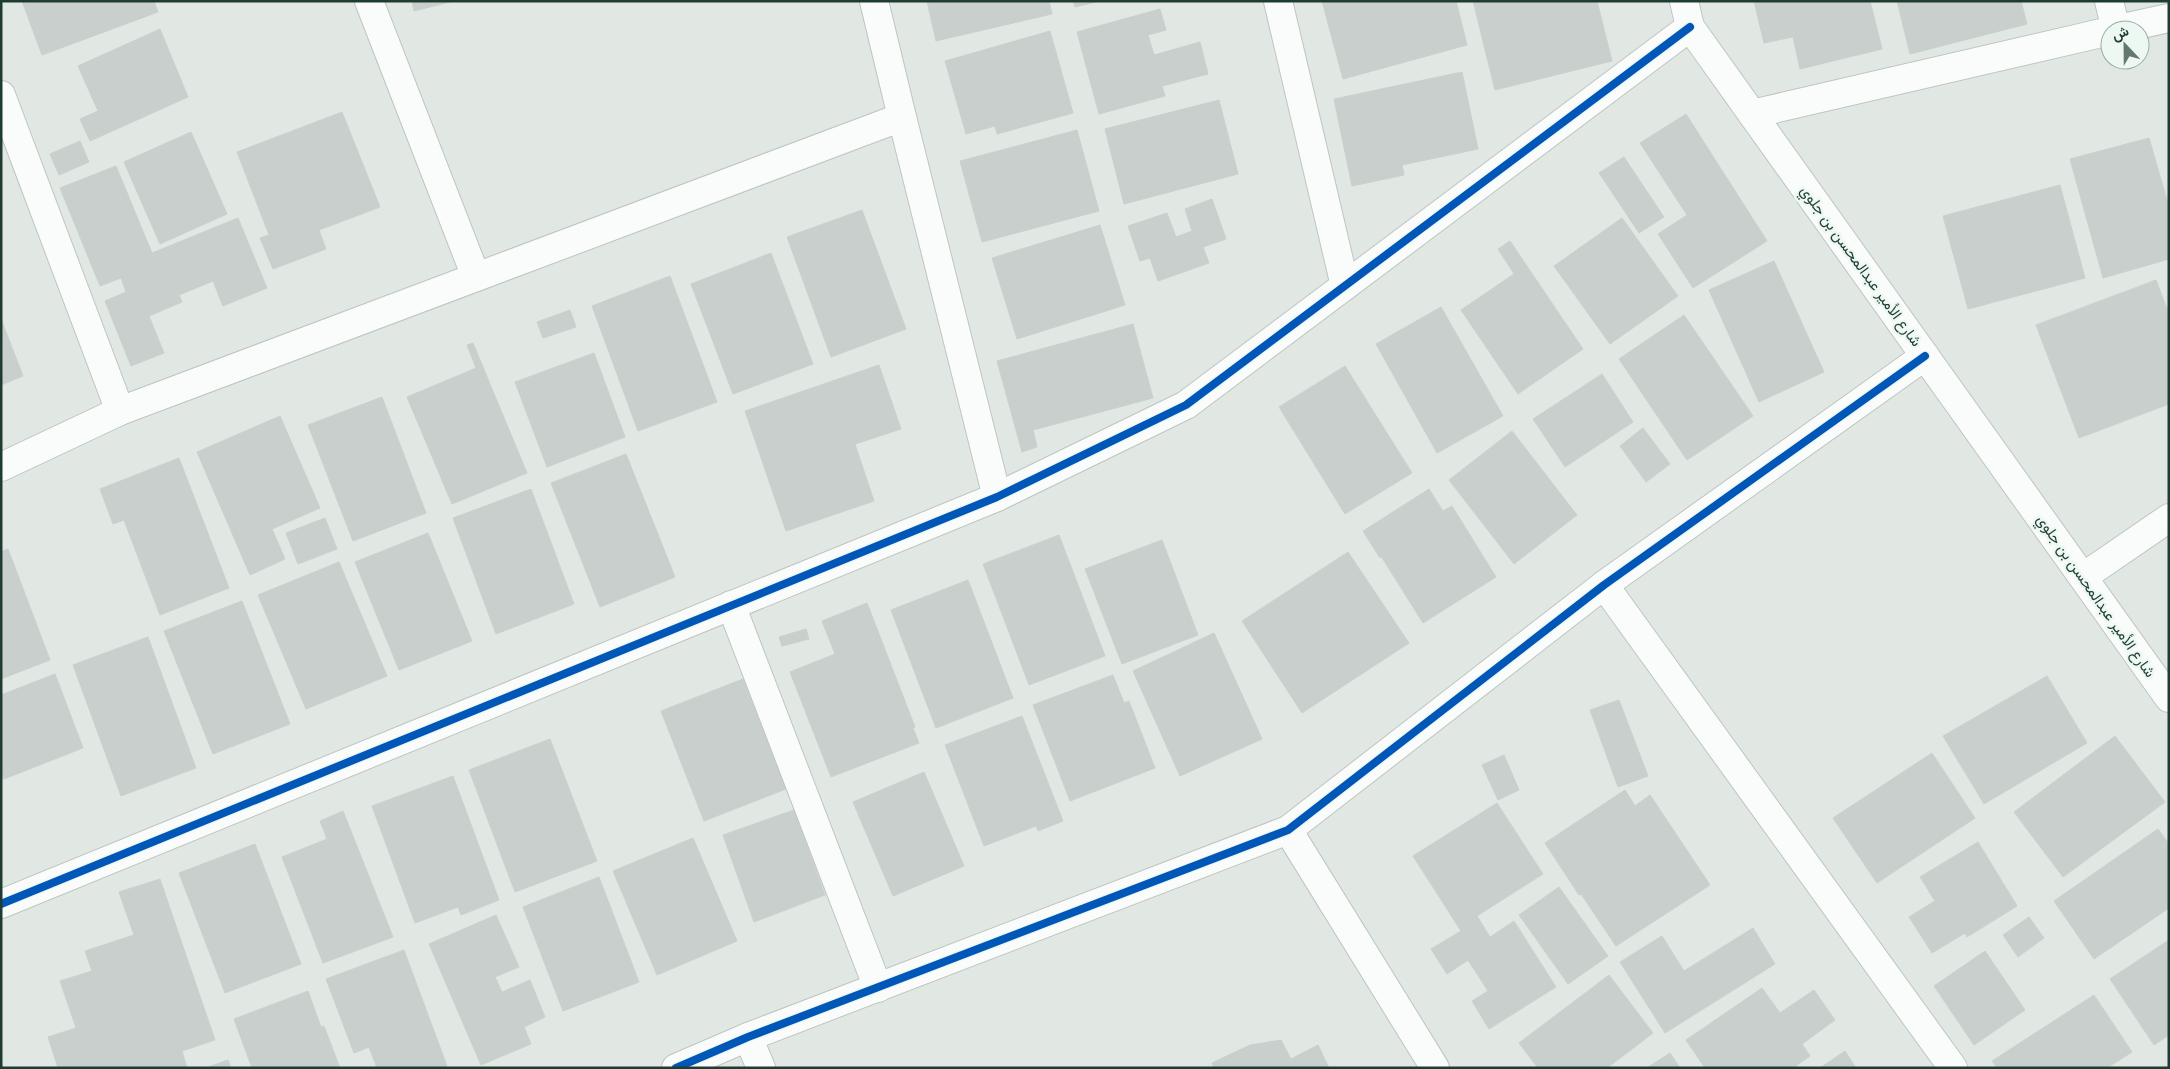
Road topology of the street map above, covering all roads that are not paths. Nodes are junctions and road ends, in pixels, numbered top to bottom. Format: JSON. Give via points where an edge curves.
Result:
{"nodes":[{"id":1,"x":369,"y":1,"type":"edge"},
{"id":2,"x":874,"y":1,"type":"edge"},
{"id":3,"x":1278,"y":1,"type":"edge"},
{"id":4,"x":2109,"y":1,"type":"edge"},
{"id":5,"x":1687,"y":14,"type":"edge"},
{"id":6,"x":2169,"y":18,"type":"edge"},
{"id":7,"x":2113,"y":20,"type":"edge"},
{"id":8,"x":2150,"y":22,"type":"edge"},
{"id":9,"x":2100,"y":33,"type":"edge"},
{"id":10,"x":1,"y":95,"type":"edge"},
{"id":11,"x":1752,"y":114,"type":"junction"},
{"id":12,"x":902,"y":117,"type":"junction"},
{"id":13,"x":476,"y":277,"type":"junction"},
{"id":14,"x":1345,"y":286,"type":"junction"},
{"id":15,"x":1925,"y":356,"type":"junction"},
{"id":16,"x":120,"y":411,"type":"junction"},
{"id":17,"x":1,"y":467,"type":"edge"},
{"id":18,"x":997,"y":497,"type":"junction"},
{"id":19,"x":2169,"y":518,"type":"edge"},
{"id":20,"x":2082,"y":577,"type":"junction"},
{"id":21,"x":1604,"y":585,"type":"junction"},
{"id":22,"x":731,"y":605,"type":"junction"},
{"id":23,"x":2169,"y":698,"type":"edge"},
{"id":24,"x":1288,"y":830,"type":"junction"},
{"id":25,"x":1,"y":904,"type":"edge"},
{"id":26,"x":878,"y":988,"type":"junction"},
{"id":27,"x":748,"y":1037,"type":"junction"},
{"id":28,"x":676,"y":1068,"type":"edge"},
{"id":29,"x":760,"y":1068,"type":"edge"},
{"id":30,"x":1435,"y":1068,"type":"edge"},
{"id":31,"x":1953,"y":1068,"type":"edge"}],
"edges":[{"from":1,"to":13,"type":"street"},
{"from":2,"to":12,"type":"street"},
{"from":3,"to":14,"type":"street"},
{"from":4,"to":7,"type":"street"},
{"from":5,"to":11,"type":"street","name":"شارع الأمير عبدالمحسن بن جلوي"},
{"from":5,"to":14,"type":"street"},
{"from":6,"to":8,"type":"street"},
{"from":9,"to":11,"type":"street"},
{"from":10,"to":16,"type":"street"},
{"from":11,"to":15,"type":"street","name":"شارع الأمير عبدالمحسن بن جلوي"},
{"from":12,"to":13,"type":"street"},
{"from":12,"to":18,"type":"street"},
{"from":13,"to":16,"type":"street"},
{"from":14,"to":18,"type":"street","via":[[1186,405]]},
{"from":15,"to":20,"type":"street","name":"شارع الأمير عبدالمحسن بن جلوي"},
{"from":15,"to":21,"type":"street"},
{"from":16,"to":17,"type":"street"},
{"from":18,"to":22,"type":"street"},
{"from":19,"to":20,"type":"street"},
{"from":20,"to":23,"type":"street","name":"شارع الأمير عبدالمحسن بن جلوي"},
{"from":21,"to":24,"type":"street"},
{"from":21,"to":31,"type":"street"},
{"from":22,"to":25,"type":"street"},
{"from":22,"to":26,"type":"street"},
{"from":24,"to":26,"type":"street"},
{"from":24,"to":30,"type":"street"},
{"from":26,"to":27,"type":"street"},
{"from":27,"to":28,"type":"street"},
{"from":27,"to":29,"type":"street"}]}
